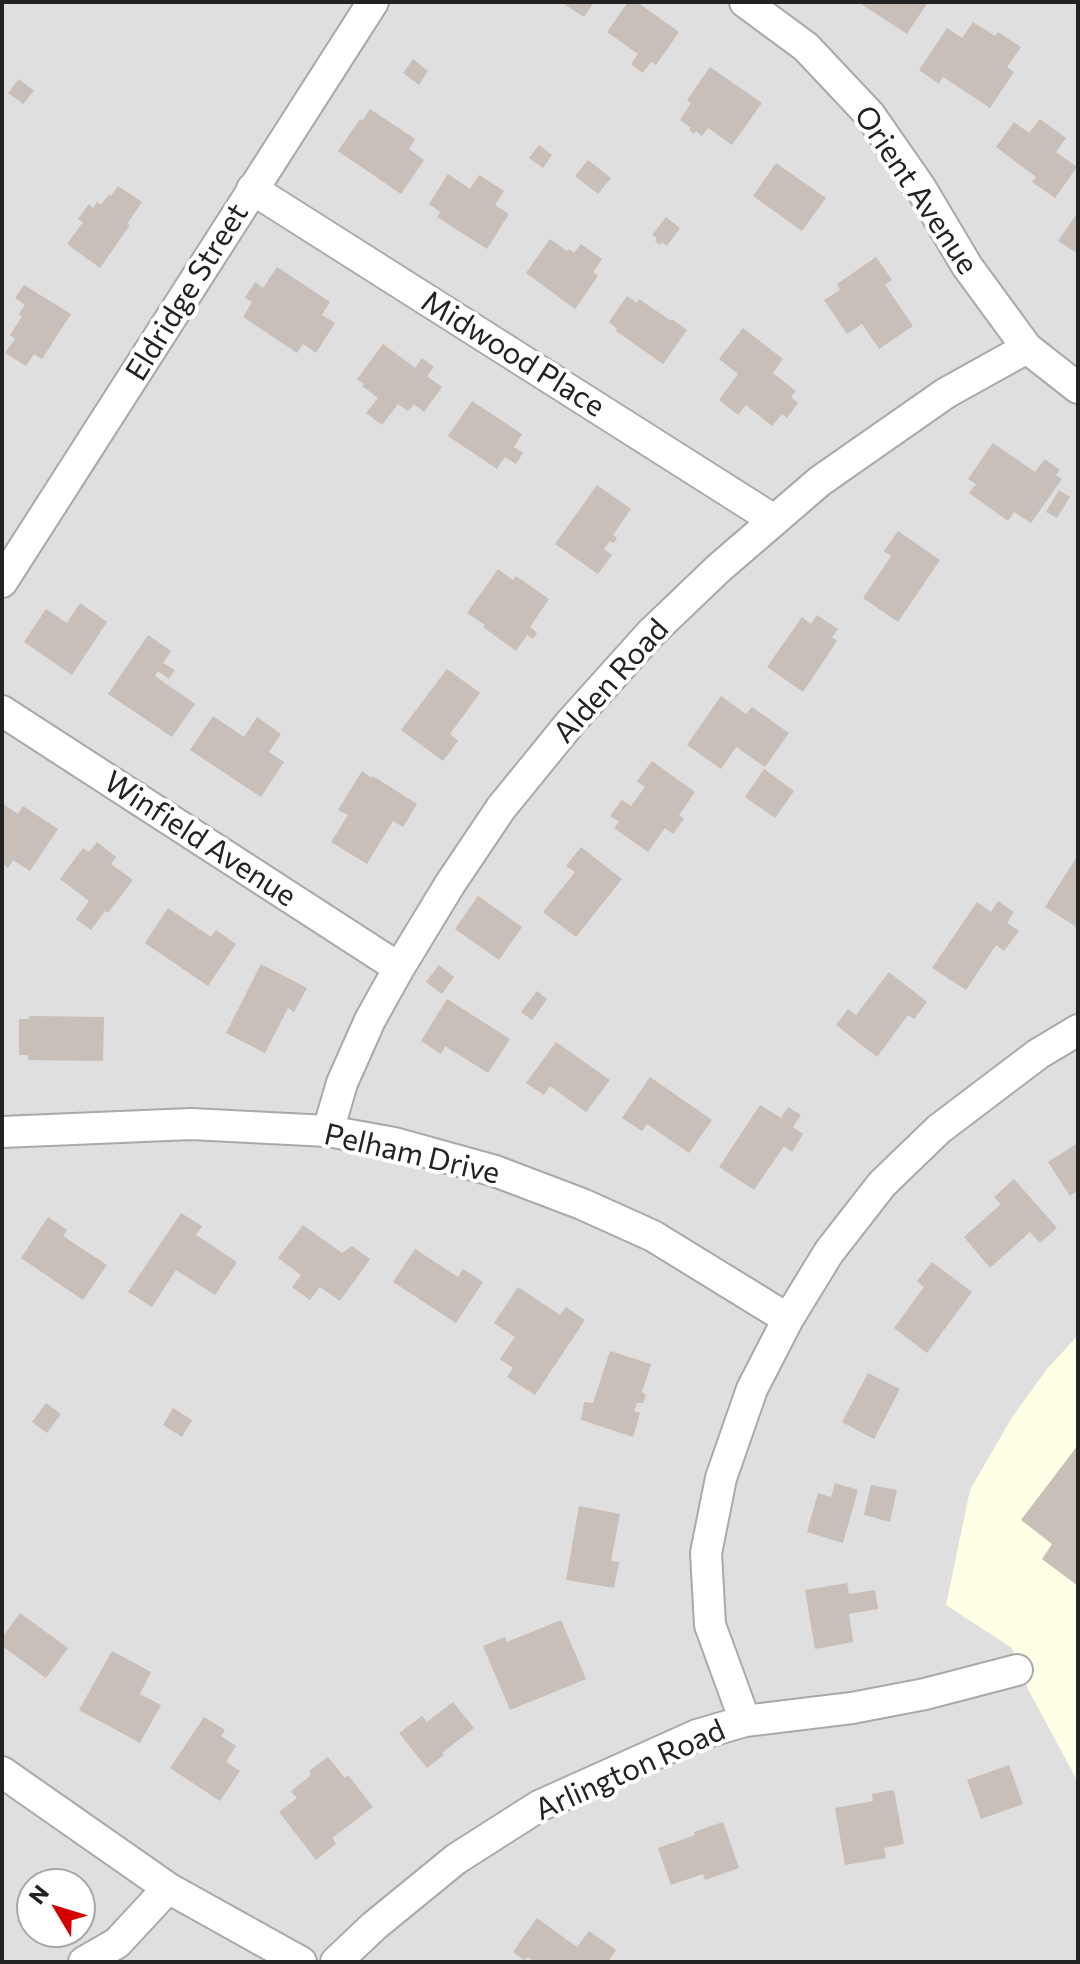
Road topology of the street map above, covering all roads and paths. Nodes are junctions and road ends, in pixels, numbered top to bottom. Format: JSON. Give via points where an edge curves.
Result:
{"nodes":[{"id":1,"x":373,"y":2,"type":"edge"},
{"id":2,"x":745,"y":2,"type":"edge"},
{"id":3,"x":252,"y":189,"type":"junction"},
{"id":4,"x":1027,"y":348,"type":"junction"},
{"id":5,"x":1078,"y":388,"type":"edge"},
{"id":6,"x":774,"y":520,"type":"junction"},
{"id":7,"x":2,"y":582,"type":"edge"},
{"id":8,"x":2,"y":711,"type":"edge"},
{"id":9,"x":399,"y":968,"type":"junction"},
{"id":10,"x":1078,"y":1030,"type":"edge"},
{"id":11,"x":328,"y":1131,"type":"junction"},
{"id":12,"x":2,"y":1132,"type":"edge"},
{"id":13,"x":788,"y":1319,"type":"junction"},
{"id":14,"x":1017,"y":1670,"type":"dead end"},
{"id":15,"x":745,"y":1721,"type":"junction"},
{"id":16,"x":2,"y":1772,"type":"edge"},
{"id":17,"x":168,"y":1888,"type":"junction"},
{"id":18,"x":84,"y":1962,"type":"edge"},
{"id":19,"x":301,"y":1962,"type":"edge"},
{"id":20,"x":336,"y":1962,"type":"edge"}],
"edges":[{"from":1,"to":3,"type":"street","name":"Eldridge Street"},
{"from":2,"to":4,"type":"street","name":"Orient Avenue","via":[[806,47],[870,115]]},
{"from":3,"to":6,"type":"street","name":"Midwood Place"},
{"from":3,"to":7,"type":"street","name":"Eldridge Street"},
{"from":4,"to":5,"type":"street","name":"Orient Avenue"},
{"from":4,"to":6,"type":"street","name":"Alden Road","via":[[946,393],[820,481]]},
{"from":6,"to":9,"type":"street","name":"Alden Road","via":[[651,633],[571,722],[501,808]]},
{"from":8,"to":9,"type":"street","name":"Winfield Avenue"},
{"from":9,"to":11,"type":"street","name":"Alden Road","via":[[342,1083]]},
{"from":10,"to":13,"type":"street","via":[[939,1129],[882,1184],[829,1252]]},
{"from":11,"to":12,"type":"street","name":"Pelham Drive","via":[[191,1124]]},
{"from":11,"to":13,"type":"street","name":"Pelham Drive","via":[[495,1171],[582,1204],[653,1236]]},
{"from":13,"to":15,"type":"street","via":[[746,1404],[721,1478],[706,1553],[710,1625]]},
{"from":14,"to":15,"type":"street","name":"Arlington Road","via":[[852,1708]]},
{"from":15,"to":20,"type":"street","name":"Arlington Road","via":[[697,1735],[539,1806],[456,1859]]},
{"from":16,"to":17,"type":"street"},
{"from":17,"to":18,"type":"street","via":[[117,1943]]},
{"from":17,"to":19,"type":"street"}]}
